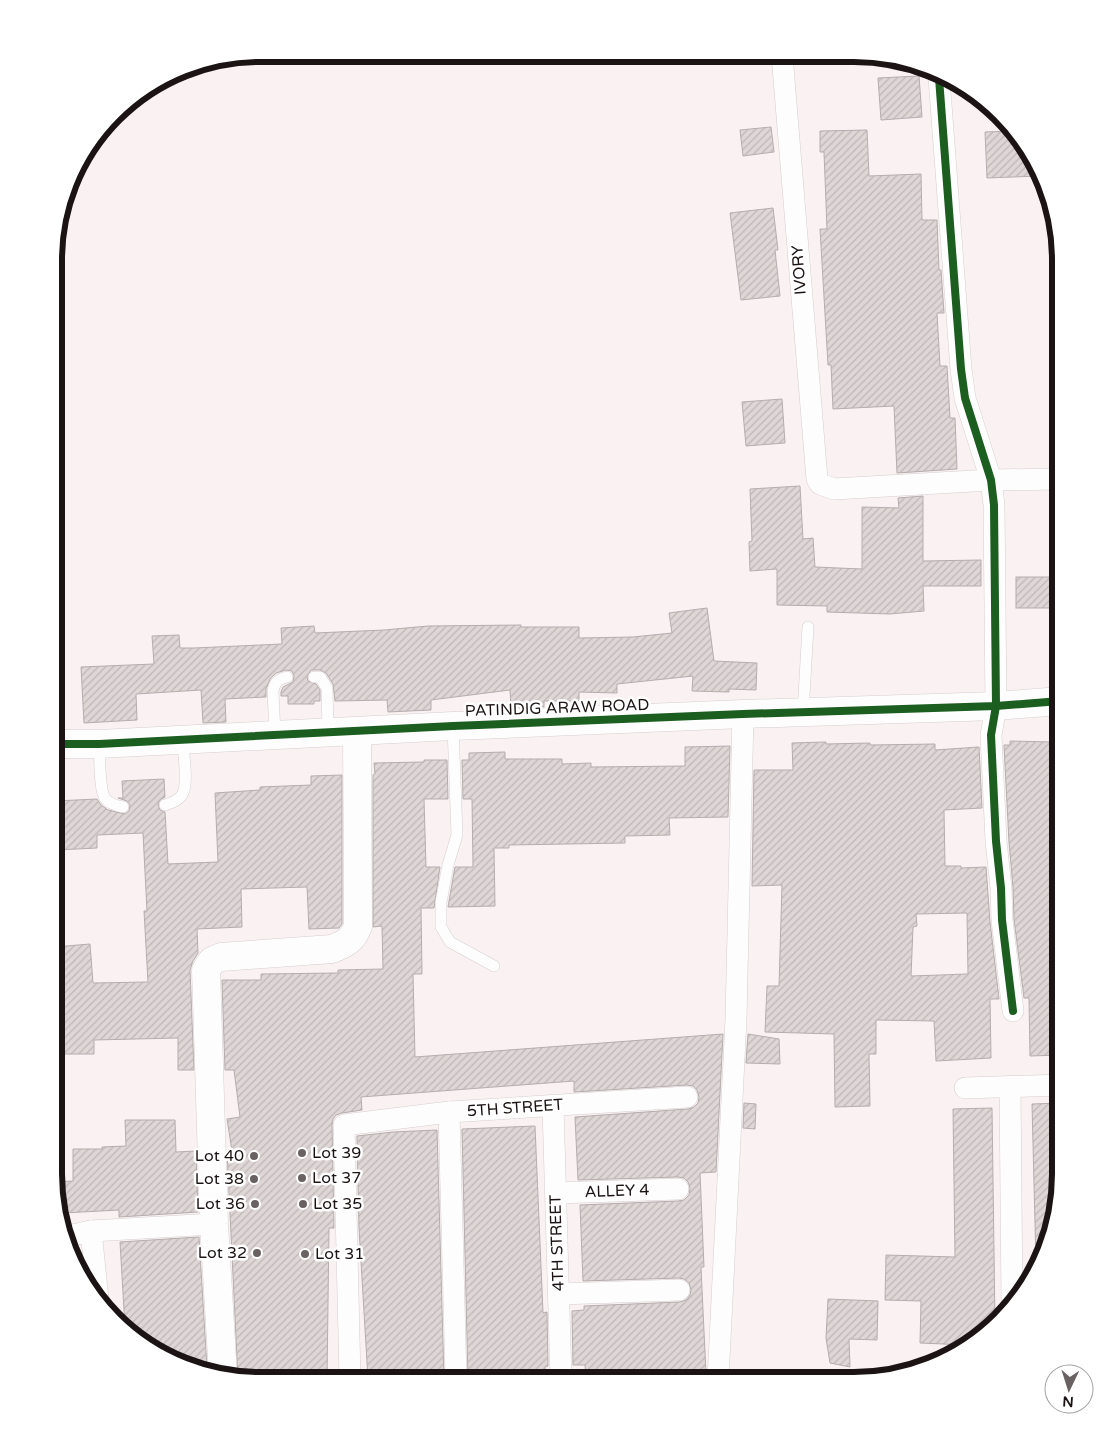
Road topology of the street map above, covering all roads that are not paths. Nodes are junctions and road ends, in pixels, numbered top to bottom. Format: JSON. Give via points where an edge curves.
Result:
{"nodes":[{"id":1,"x":783,"y":62,"type":"edge"},
{"id":2,"x":939,"y":82,"type":"edge"},
{"id":3,"x":1052,"y":479,"type":"edge"},
{"id":4,"x":991,"y":480,"type":"junction"},
{"id":5,"x":808,"y":627,"type":"dead end"},
{"id":6,"x":288,"y":677,"type":"dead end"},
{"id":7,"x":314,"y":677,"type":"dead end"},
{"id":8,"x":1052,"y":702,"type":"edge"},
{"id":9,"x":996,"y":706,"type":"junction"},
{"id":10,"x":804,"y":713,"type":"junction"},
{"id":11,"x":743,"y":714,"type":"junction"},
{"id":12,"x":453,"y":726,"type":"junction"},
{"id":13,"x":328,"y":732,"type":"junction"},
{"id":14,"x":357,"y":732,"type":"junction"},
{"id":15,"x":275,"y":735,"type":"junction"},
{"id":16,"x":183,"y":741,"type":"junction"},
{"id":17,"x":62,"y":744,"type":"edge"},
{"id":18,"x":99,"y":744,"type":"junction"},
{"id":19,"x":165,"y":805,"type":"dead end"},
{"id":20,"x":123,"y":807,"type":"dead end"},
{"id":21,"x":494,"y":966,"type":"dead end"},
{"id":22,"x":1013,"y":1011,"type":"dead end"},
{"id":23,"x":1052,"y":1085,"type":"edge"},
{"id":24,"x":1010,"y":1087,"type":"junction"},
{"id":25,"x":965,"y":1088,"type":"dead end"},
{"id":26,"x":687,"y":1097,"type":"dead end"},
{"id":27,"x":553,"y":1106,"type":"junction"},
{"id":28,"x":449,"y":1112,"type":"junction"},
{"id":29,"x":678,"y":1189,"type":"dead end"},
{"id":30,"x":556,"y":1193,"type":"junction"},
{"id":31,"x":214,"y":1224,"type":"junction"},
{"id":32,"x":91,"y":1231,"type":"junction"},
{"id":33,"x":72,"y":1235,"type":"edge"},
{"id":34,"x":97,"y":1285,"type":"edge"},
{"id":35,"x":679,"y":1290,"type":"dead end"},
{"id":36,"x":1012,"y":1293,"type":"edge"},
{"id":37,"x":558,"y":1294,"type":"junction"},
{"id":38,"x":223,"y":1368,"type":"edge"},
{"id":39,"x":350,"y":1372,"type":"edge"},
{"id":40,"x":456,"y":1372,"type":"edge"},
{"id":41,"x":561,"y":1372,"type":"edge"},
{"id":42,"x":718,"y":1372,"type":"edge"}],
"edges":[{"from":1,"to":4,"type":"street","name":"IVORY","via":[[817,479],[820,484],[834,489]]},
{"from":2,"to":4,"type":"street","via":[[961,369],[965,398]]},
{"from":3,"to":4,"type":"street"},
{"from":4,"to":9,"type":"street"},
{"from":5,"to":10,"type":"lane"},
{"from":6,"to":15,"type":"lane","via":[[279,679],[273,691]]},
{"from":7,"to":13,"type":"lane","via":[[320,677],[327,688]]},
{"from":8,"to":9,"type":"main road","name":"PATINDIG ARAW ROAD"},
{"from":9,"to":10,"type":"main road","name":"PATINDIG ARAW ROAD"},
{"from":9,"to":22,"type":"street","via":[[991,735],[996,841]]},
{"from":10,"to":11,"type":"main road","name":"PATINDIG ARAW ROAD"},
{"from":11,"to":12,"type":"main road","name":"PATINDIG ARAW ROAD"},
{"from":11,"to":42,"type":"street","via":[[736,1019]]},
{"from":12,"to":14,"type":"main road","name":"PATINDIG ARAW ROAD"},
{"from":12,"to":21,"type":"lane","via":[[457,835],[441,902],[441,927],[450,942]]},
{"from":13,"to":14,"type":"main road","name":"PATINDIG ARAW ROAD"},
{"from":13,"to":15,"type":"main road","name":"PATINDIG ARAW ROAD"},
{"from":14,"to":31,"type":"main road","via":[[358,926],[354,935],[332,950],[221,956],[206,970]]},
{"from":15,"to":16,"type":"main road","name":"PATINDIG ARAW ROAD"},
{"from":16,"to":18,"type":"main road","name":"PATINDIG ARAW ROAD"},
{"from":16,"to":19,"type":"lane","via":[[185,785],[182,795]]},
{"from":17,"to":18,"type":"main road","name":"PATINDIG ARAW ROAD"},
{"from":18,"to":20,"type":"lane","via":[[105,798]]},
{"from":23,"to":24,"type":"street"},
{"from":24,"to":25,"type":"street"},
{"from":24,"to":36,"type":"street"},
{"from":26,"to":27,"type":"street","name":"5TH STREET"},
{"from":27,"to":28,"type":"street","name":"5TH STREET"},
{"from":27,"to":30,"type":"street","name":"4TH STREET"},
{"from":28,"to":39,"type":"street","name":"5TH STREET","via":[[344,1125]]},
{"from":28,"to":40,"type":"street"},
{"from":29,"to":30,"type":"street","name":"ALLEY 4"},
{"from":30,"to":37,"type":"street","name":"4TH STREET"},
{"from":31,"to":32,"type":"street"},
{"from":31,"to":38,"type":"main road"},
{"from":32,"to":33,"type":"street"},
{"from":32,"to":34,"type":"street"},
{"from":35,"to":37,"type":"street"},
{"from":37,"to":41,"type":"street","name":"4TH STREET"}]}
